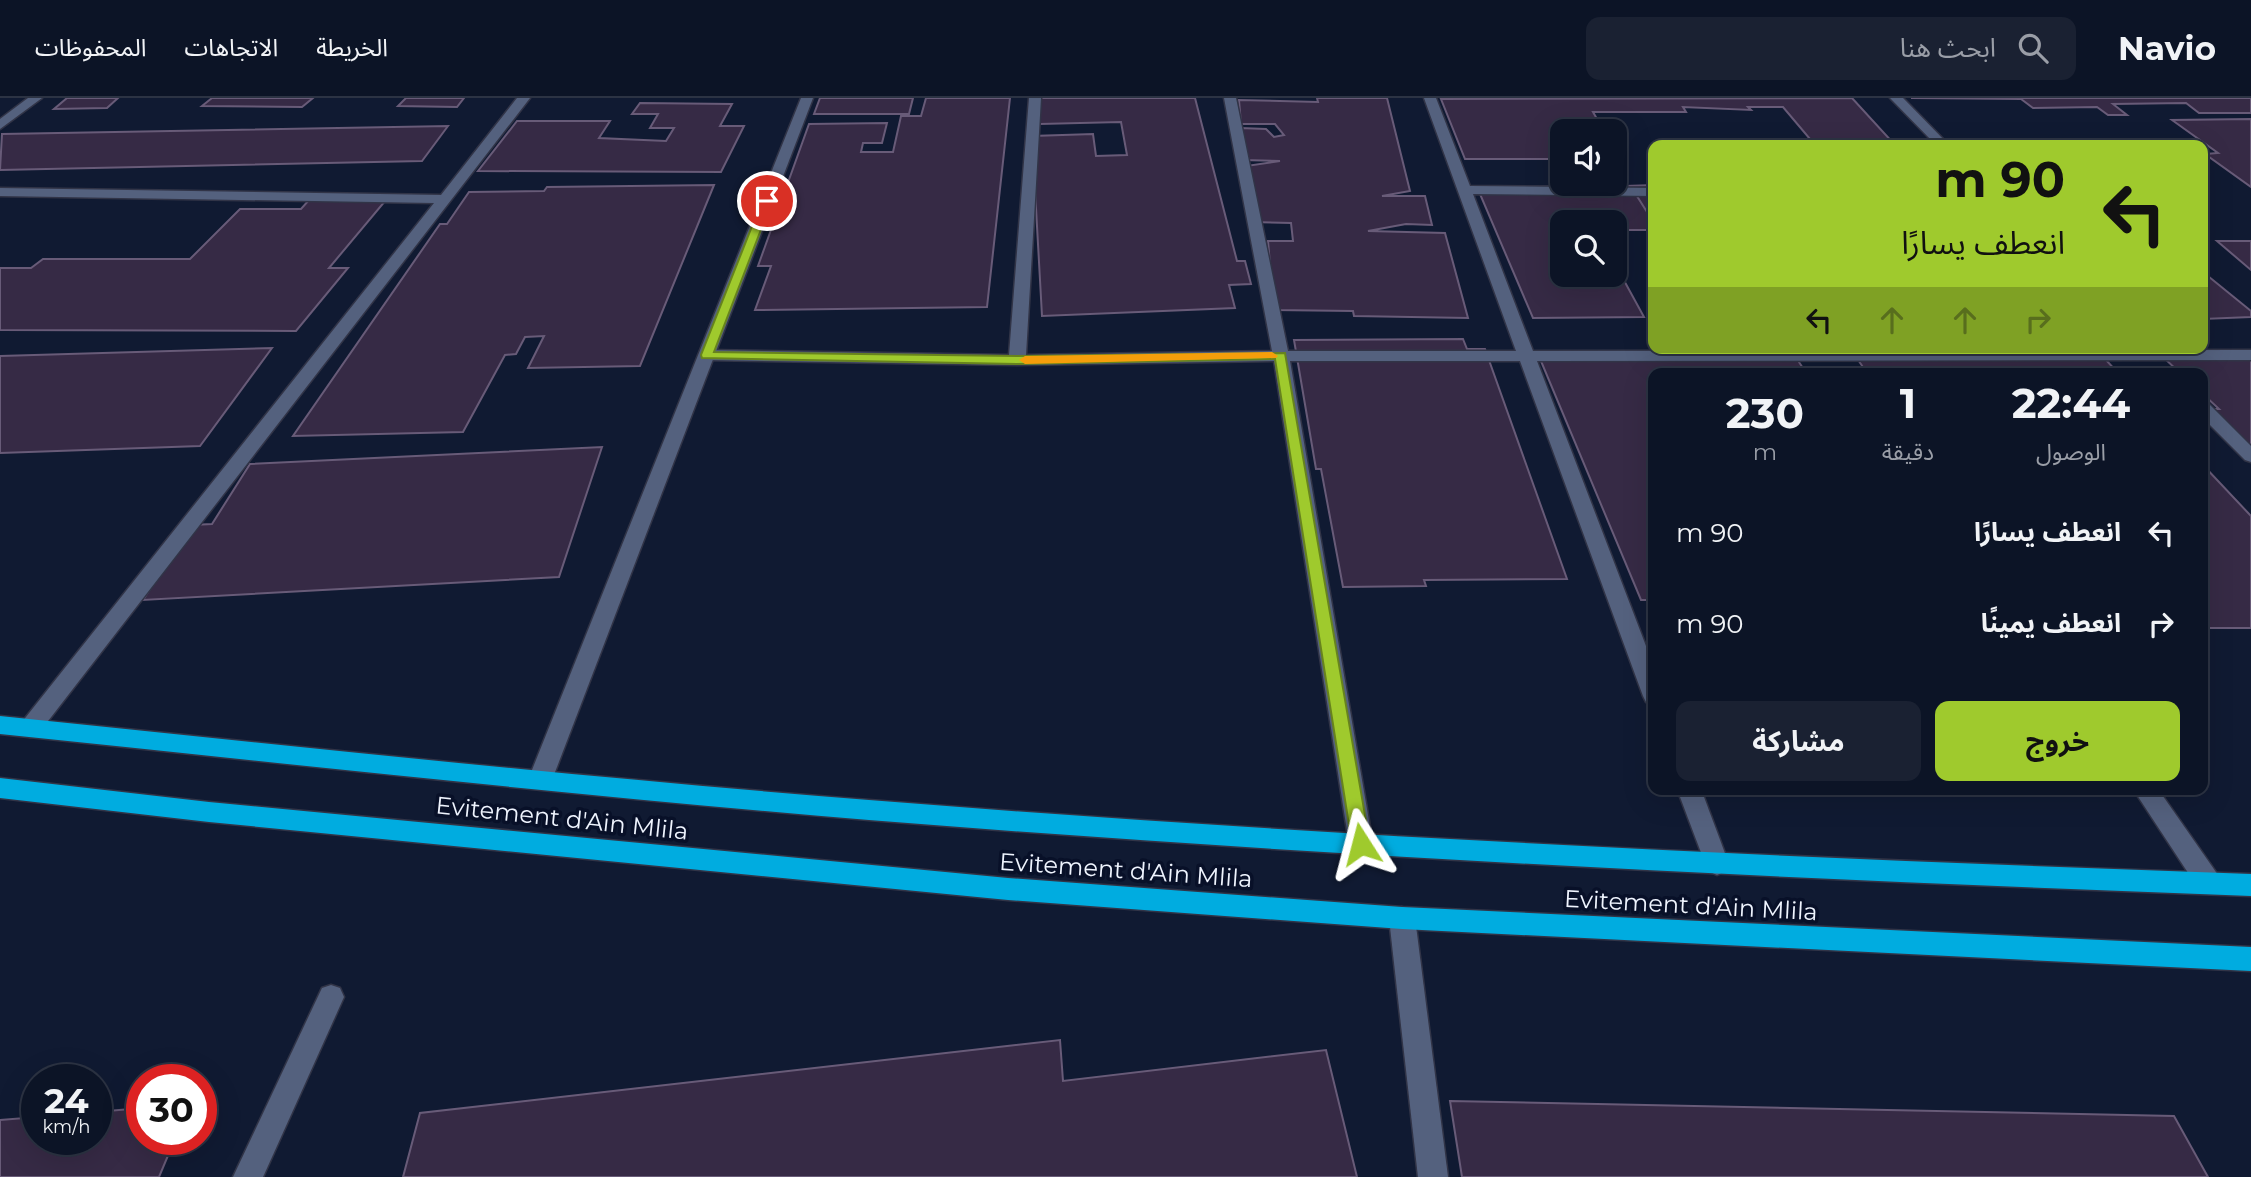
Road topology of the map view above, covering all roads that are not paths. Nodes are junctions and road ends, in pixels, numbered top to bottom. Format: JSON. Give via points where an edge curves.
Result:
{"nodes":[{"id":1,"x":36,"y":98,"type":"edge"},
{"id":2,"x":524,"y":98,"type":"edge"},
{"id":3,"x":807,"y":98,"type":"edge"},
{"id":4,"x":1035,"y":98,"type":"edge"},
{"id":5,"x":1230,"y":98,"type":"edge"},
{"id":6,"x":1430,"y":98,"type":"edge"},
{"id":7,"x":1896,"y":98,"type":"edge"},
{"id":8,"x":0,"y":125,"type":"edge"},
{"id":9,"x":1937,"y":140,"type":"edge"},
{"id":10,"x":1464,"y":190,"type":"junction"},
{"id":11,"x":0,"y":192,"type":"edge"},
{"id":12,"x":1648,"y":192,"type":"edge"},
{"id":13,"x":445,"y":199,"type":"junction"},
{"id":14,"x":1952,"y":354,"type":"edge"},
{"id":15,"x":2149,"y":354,"type":"edge"},
{"id":16,"x":2208,"y":354,"type":"edge"},
{"id":17,"x":707,"y":355,"type":"junction"},
{"id":18,"x":1854,"y":355,"type":"junction"},
{"id":19,"x":2251,"y":355,"type":"edge"},
{"id":20,"x":1281,"y":356,"type":"junction"},
{"id":21,"x":1526,"y":356,"type":"junction"},
{"id":22,"x":1017,"y":360,"type":"junction"},
{"id":23,"x":1863,"y":368,"type":"edge"},
{"id":24,"x":2163,"y":368,"type":"edge"},
{"id":25,"x":2208,"y":413,"type":"edge"},
{"id":26,"x":2251,"y":456,"type":"edge"},
{"id":27,"x":1648,"y":680,"type":"edge"},
{"id":28,"x":0,"y":725,"type":"edge"},
{"id":29,"x":30,"y":728,"type":"junction"},
{"id":30,"x":540,"y":780,"type":"junction"},
{"id":31,"x":0,"y":788,"type":"edge"},
{"id":32,"x":1691,"y":795,"type":"edge"},
{"id":33,"x":2149,"y":795,"type":"edge"},
{"id":34,"x":1361,"y":844,"type":"junction"},
{"id":35,"x":1717,"y":864,"type":"junction"},
{"id":36,"x":2208,"y":883,"type":"junction"},
{"id":37,"x":2251,"y":885,"type":"edge"},
{"id":38,"x":1402,"y":918,"type":"junction"},
{"id":39,"x":2251,"y":959,"type":"edge"},
{"id":40,"x":331,"y":997,"type":"dead end"},
{"id":41,"x":248,"y":1177,"type":"edge"},
{"id":42,"x":1433,"y":1177,"type":"edge"}],
"edges":[{"from":1,"to":8,"type":"street"},
{"from":2,"to":13,"type":"street"},
{"from":3,"to":17,"type":"street"},
{"from":4,"to":22,"type":"street"},
{"from":5,"to":20,"type":"street"},
{"from":6,"to":10,"type":"street"},
{"from":7,"to":9,"type":"street"},
{"from":10,"to":12,"type":"street"},
{"from":10,"to":21,"type":"street"},
{"from":11,"to":13,"type":"street"},
{"from":13,"to":29,"type":"street"},
{"from":14,"to":18,"type":"street"},
{"from":15,"to":24,"type":"street"},
{"from":16,"to":19,"type":"street"},
{"from":17,"to":22,"type":"street"},
{"from":17,"to":30,"type":"street"},
{"from":18,"to":21,"type":"street"},
{"from":18,"to":23,"type":"street"},
{"from":20,"to":21,"type":"street"},
{"from":20,"to":22,"type":"street"},
{"from":20,"to":34,"type":"street"},
{"from":21,"to":27,"type":"street"},
{"from":25,"to":26,"type":"street"},
{"from":28,"to":29,"type":"highway","name":"Evitement d'Ain Mlila"},
{"from":29,"to":30,"type":"highway","name":"Evitement d'Ain Mlila"},
{"from":30,"to":34,"type":"highway","name":"Evitement d'Ain Mlila"},
{"from":31,"to":38,"type":"highway","name":"Evitement d'Ain Mlila","via":[[994,888]]},
{"from":32,"to":35,"type":"street"},
{"from":33,"to":36,"type":"street"},
{"from":34,"to":35,"type":"highway","name":"Evitement d'Ain Mlila"},
{"from":35,"to":36,"type":"highway","name":"Evitement d'Ain Mlila"},
{"from":36,"to":37,"type":"highway","name":"Evitement d'Ain Mlila"},
{"from":38,"to":39,"type":"highway","name":"Evitement d'Ain Mlila"},
{"from":38,"to":42,"type":"street"},
{"from":40,"to":41,"type":"street"}]}
